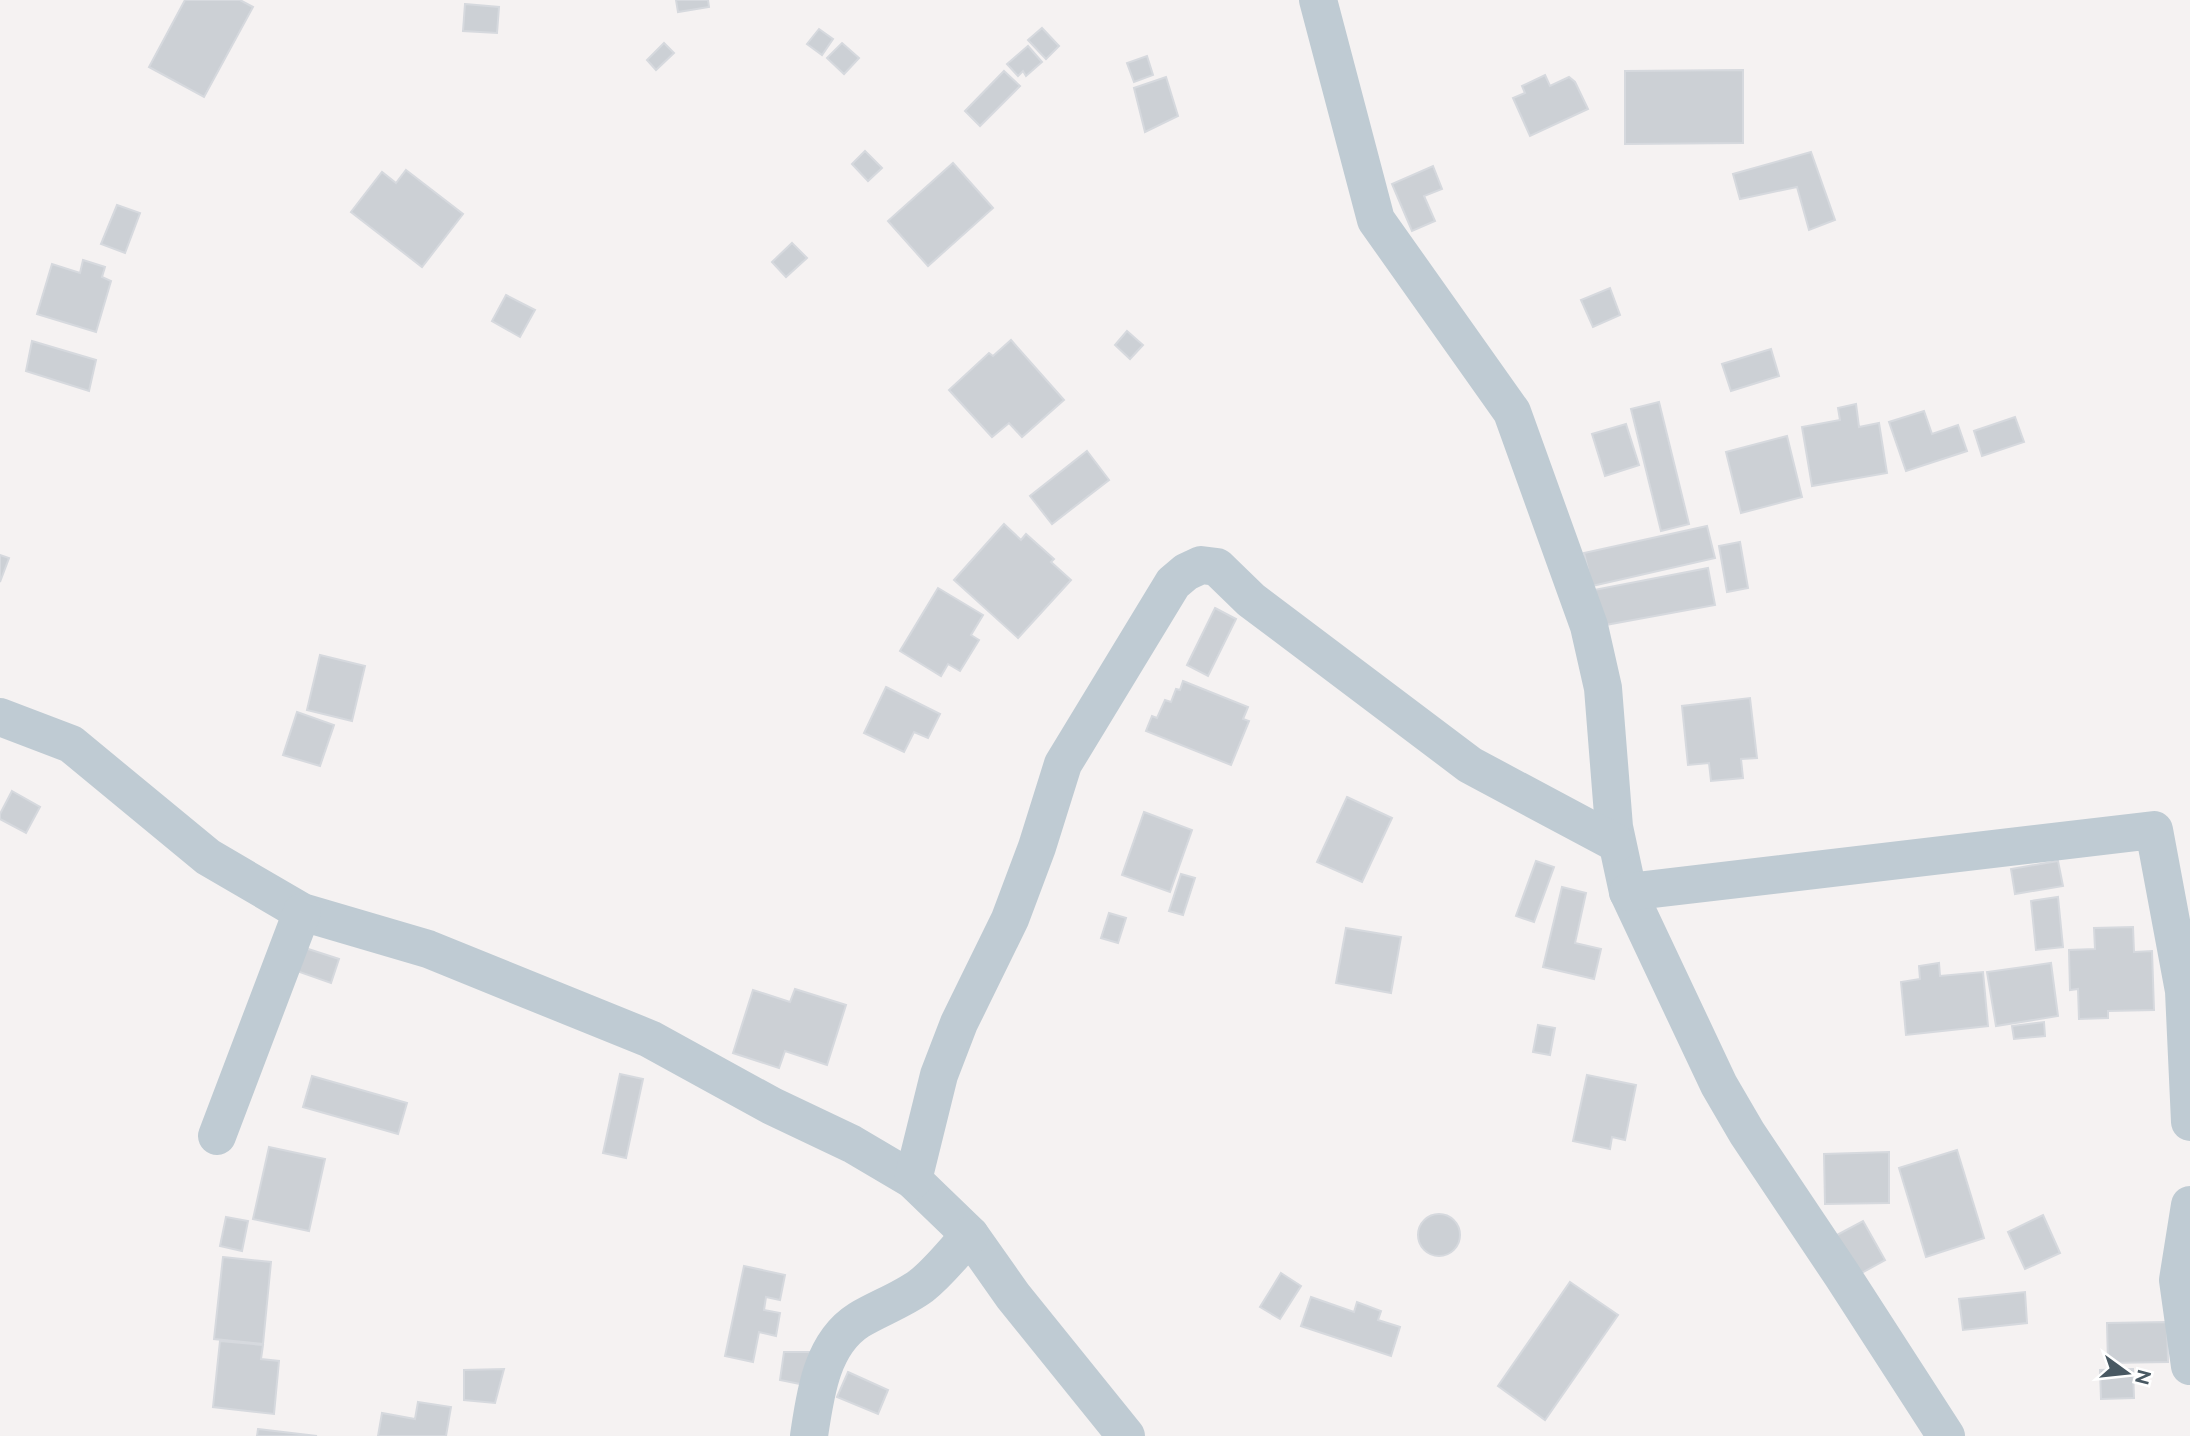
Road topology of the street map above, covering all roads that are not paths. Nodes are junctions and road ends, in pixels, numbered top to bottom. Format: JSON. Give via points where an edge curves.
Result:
{"nodes":[{"id":1,"x":1318,"y":0,"type":"edge"},
{"id":2,"x":0,"y":717,"type":"edge"},
{"id":3,"x":1616,"y":843,"type":"junction"},
{"id":4,"x":1628,"y":892,"type":"junction"},
{"id":5,"x":302,"y":912,"type":"junction"},
{"id":6,"x":2190,"y":1122,"type":"edge"},
{"id":7,"x":217,"y":1136,"type":"dead end"},
{"id":8,"x":913,"y":1180,"type":"junction"},
{"id":9,"x":2190,"y":1205,"type":"edge"},
{"id":10,"x":970,"y":1235,"type":"junction"},
{"id":11,"x":2190,"y":1366,"type":"edge"},
{"id":12,"x":809,"y":1436,"type":"edge"},
{"id":13,"x":1126,"y":1436,"type":"edge"},
{"id":14,"x":1946,"y":1436,"type":"edge"}],
"edges":[{"from":1,"to":3,"type":"street","via":[[1376,220],[1512,412],[1589,626],[1603,688]]},
{"from":2,"to":5,"type":"street","via":[[71,744],[208,857]]},
{"from":3,"to":4,"type":"street"},
{"from":3,"to":8,"type":"street","via":[[1469,765],[1251,600],[1217,567],[1201,565],[1186,572],[1173,583],[1063,764],[1010,919],[939,1075]]},
{"from":4,"to":6,"type":"street","via":[[2154,830],[2184,991]]},
{"from":4,"to":14,"type":"street","via":[[1740,1121]]},
{"from":5,"to":7,"type":"street"},
{"from":5,"to":8,"type":"street","via":[[428,949],[650,1039]]},
{"from":8,"to":10,"type":"street"},
{"from":9,"to":11,"type":"street","via":[[2178,1280]]},
{"from":10,"to":12,"type":"street","via":[[921,1286],[857,1322],[840,1338],[823,1367]]},
{"from":10,"to":13,"type":"street"}]}
